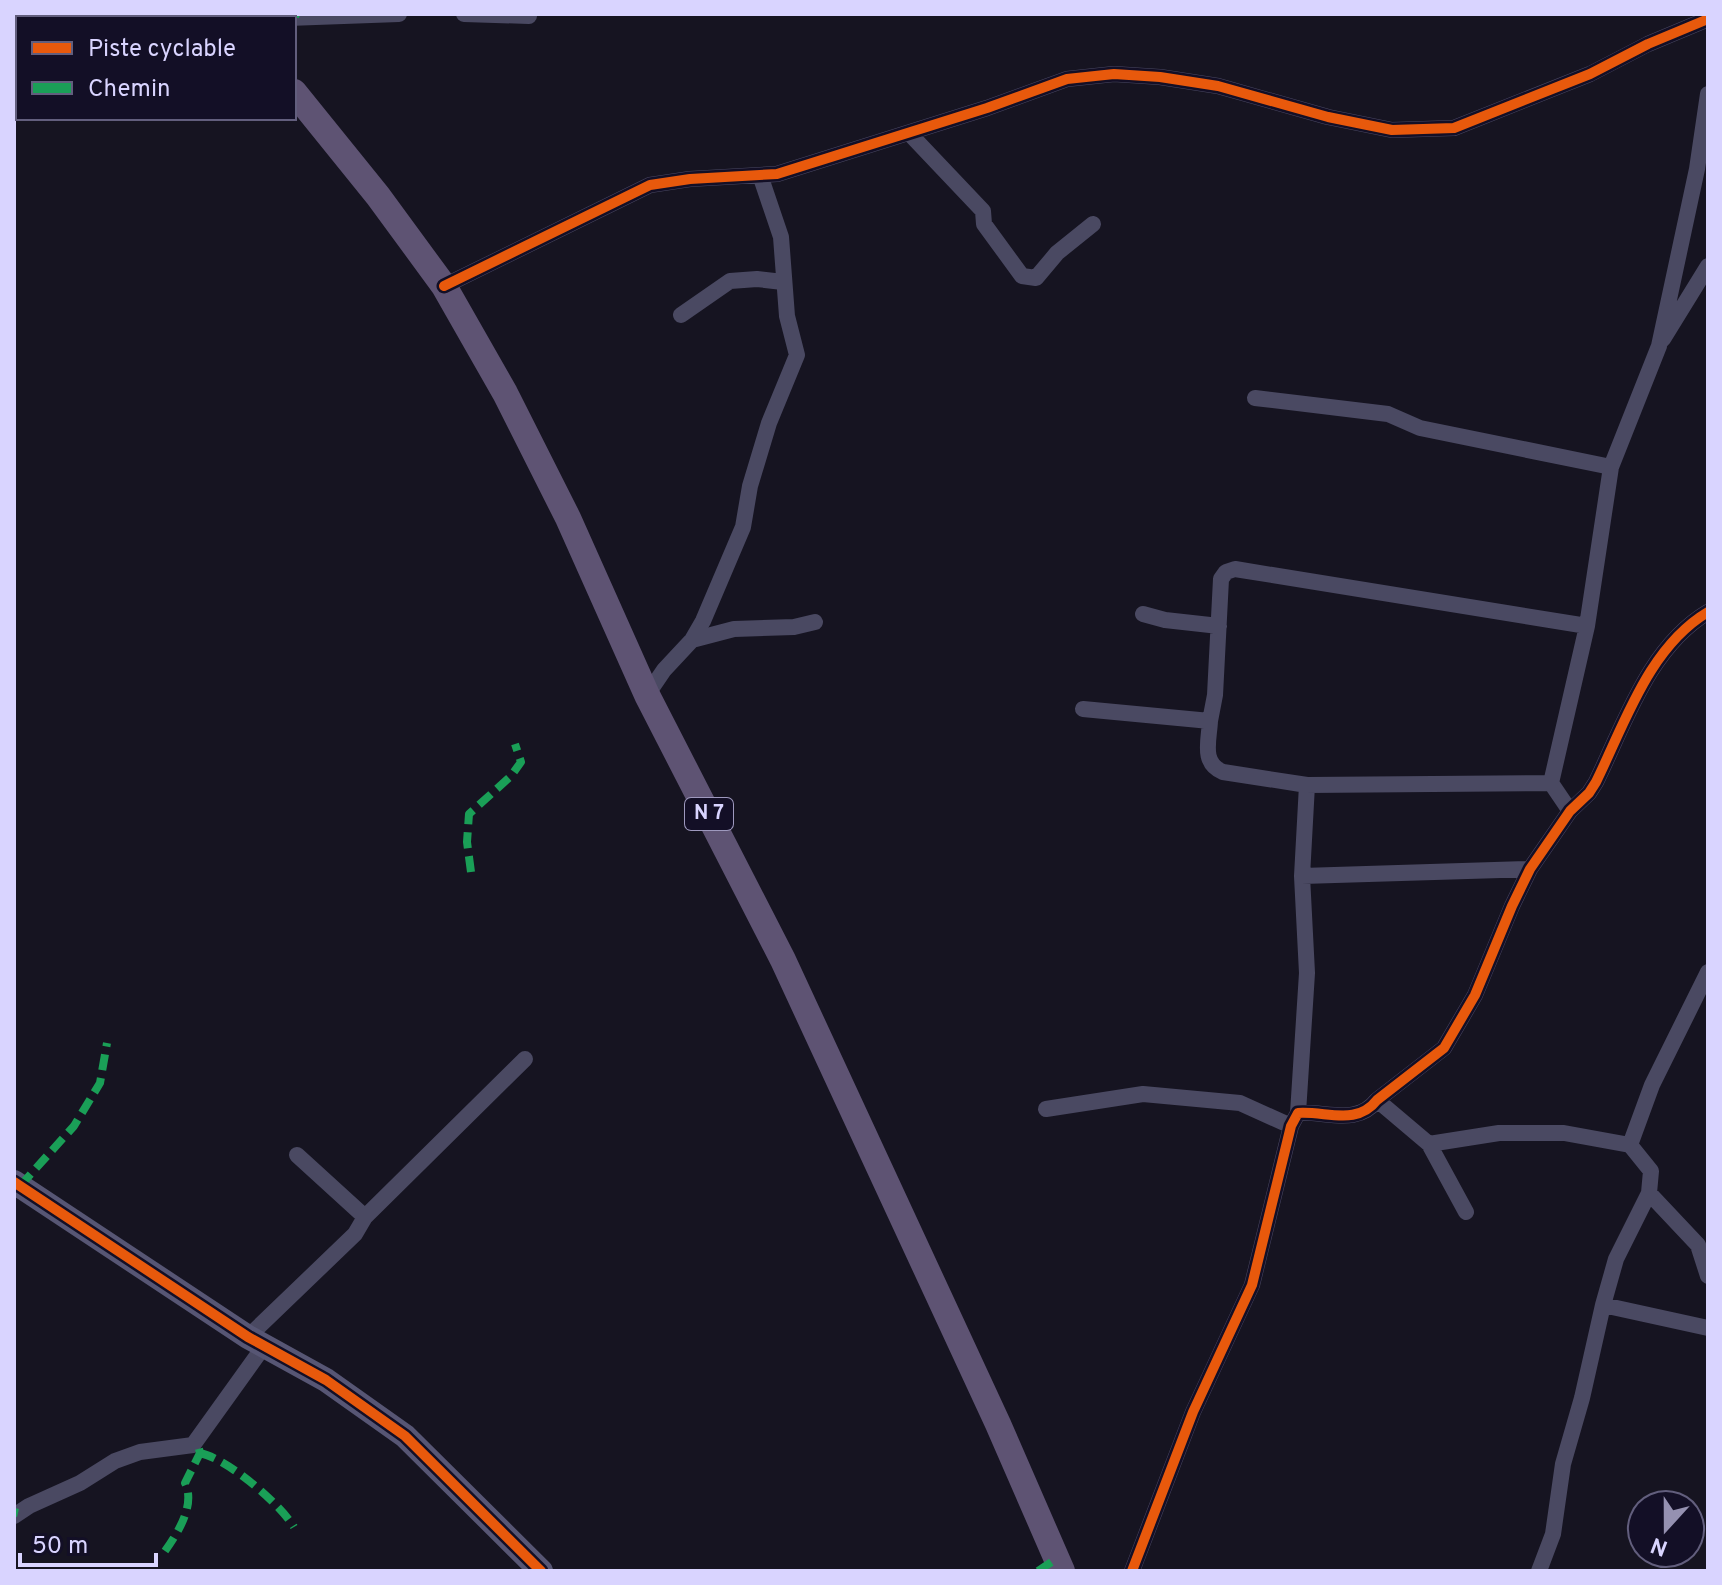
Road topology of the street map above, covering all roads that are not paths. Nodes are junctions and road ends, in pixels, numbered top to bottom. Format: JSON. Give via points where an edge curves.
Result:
{"nodes":[{"id":1,"x":399,"y":14,"type":"edge"},
{"id":2,"x":464,"y":14,"type":"edge"},
{"id":3,"x":529,"y":16,"type":"edge"},
{"id":4,"x":296,"y":18,"type":"edge"},
{"id":5,"x":1708,"y":19,"type":"edge"},
{"id":6,"x":296,"y":94,"type":"edge"},
{"id":7,"x":1708,"y":94,"type":"edge"},
{"id":8,"x":909,"y":133,"type":"junction"},
{"id":9,"x":760,"y":175,"type":"junction"},
{"id":10,"x":1093,"y":224,"type":"dead end"},
{"id":11,"x":1708,"y":266,"type":"edge"},
{"id":12,"x":783,"y":282,"type":"junction"},
{"id":13,"x":444,"y":286,"type":"junction"},
{"id":14,"x":681,"y":315,"type":"dead end"},
{"id":15,"x":1659,"y":346,"type":"junction"},
{"id":16,"x":1255,"y":398,"type":"dead end"},
{"id":17,"x":1611,"y":467,"type":"junction"},
{"id":18,"x":1708,"y":612,"type":"edge"},
{"id":19,"x":1143,"y":614,"type":"dead end"},
{"id":20,"x":815,"y":622,"type":"dead end"},
{"id":21,"x":1219,"y":626,"type":"junction"},
{"id":22,"x":1587,"y":626,"type":"junction"},
{"id":23,"x":692,"y":640,"type":"junction"},
{"id":24,"x":647,"y":695,"type":"junction"},
{"id":25,"x":1083,"y":709,"type":"dead end"},
{"id":26,"x":1210,"y":721,"type":"junction"},
{"id":27,"x":1551,"y":783,"type":"junction"},
{"id":28,"x":1307,"y":785,"type":"junction"},
{"id":29,"x":1570,"y":811,"type":"junction"},
{"id":30,"x":1530,"y":869,"type":"junction"},
{"id":31,"x":1302,"y":876,"type":"junction"},
{"id":32,"x":1708,"y":972,"type":"edge"},
{"id":33,"x":525,"y":1059,"type":"dead end"},
{"id":34,"x":1377,"y":1100,"type":"junction"},
{"id":35,"x":1046,"y":1109,"type":"dead end"},
{"id":36,"x":1294,"y":1119,"type":"junction"},
{"id":37,"x":1429,"y":1144,"type":"junction"},
{"id":38,"x":1630,"y":1145,"type":"junction"},
{"id":39,"x":297,"y":1155,"type":"dead end"},
{"id":40,"x":14,"y":1182,"type":"edge"},
{"id":41,"x":1649,"y":1193,"type":"junction"},
{"id":42,"x":1466,"y":1212,"type":"dead end"},
{"id":43,"x":365,"y":1217,"type":"junction"},
{"id":44,"x":1708,"y":1276,"type":"edge"},
{"id":45,"x":1603,"y":1305,"type":"junction"},
{"id":46,"x":1708,"y":1328,"type":"edge"},
{"id":47,"x":256,"y":1341,"type":"junction"},
{"id":48,"x":14,"y":1516,"type":"edge"},
{"id":49,"x":541,"y":1571,"type":"edge"},
{"id":50,"x":1062,"y":1571,"type":"edge"},
{"id":51,"x":1132,"y":1571,"type":"edge"},
{"id":52,"x":1539,"y":1571,"type":"edge"}],
"edges":[{"from":1,"to":4,"type":"street"},
{"from":2,"to":3,"type":"street"},
{"from":5,"to":8,"type":"street","via":[[1576,80],[1454,128],[1392,130],[1218,86],[1114,74],[1067,79]]},
{"from":6,"to":13,"type":"main road","number":"N 7"},
{"from":7,"to":15,"type":"street"},
{"from":8,"to":9,"type":"street"},
{"from":8,"to":10,"type":"street","via":[[983,211],[984,224],[1022,276],[1036,278]]},
{"from":9,"to":12,"type":"street","via":[[781,237]]},
{"from":9,"to":13,"type":"street","via":[[650,185]]},
{"from":11,"to":15,"type":"street"},
{"from":12,"to":14,"type":"street","via":[[730,281]]},
{"from":12,"to":23,"type":"street","via":[[797,355],[769,423],[743,527]]},
{"from":13,"to":24,"type":"main road","number":"N 7","via":[[568,518]]},
{"from":15,"to":17,"type":"street"},
{"from":16,"to":17,"type":"street","via":[[1388,414],[1420,428]]},
{"from":17,"to":22,"type":"street"},
{"from":18,"to":29,"type":"street","via":[[1689,623],[1657,658],[1596,782]]},
{"from":19,"to":21,"type":"street"},
{"from":20,"to":23,"type":"street","via":[[734,629]]},
{"from":21,"to":22,"type":"street","via":[[1221,579],[1235,569]]},
{"from":21,"to":26,"type":"street"},
{"from":22,"to":27,"type":"street"},
{"from":23,"to":24,"type":"street"},
{"from":24,"to":50,"type":"main road","number":"N 7","via":[[783,960]]},
{"from":25,"to":26,"type":"street"},
{"from":26,"to":28,"type":"street","via":[[1207,757],[1213,768]]},
{"from":27,"to":28,"type":"street"},
{"from":27,"to":29,"type":"street"},
{"from":28,"to":31,"type":"street"},
{"from":29,"to":30,"type":"street"},
{"from":30,"to":31,"type":"street"},
{"from":30,"to":34,"type":"street","via":[[1475,995],[1444,1048]]},
{"from":31,"to":36,"type":"street","via":[[1307,973]]},
{"from":32,"to":38,"type":"street","via":[[1652,1085]]},
{"from":33,"to":43,"type":"street"},
{"from":34,"to":36,"type":"street","via":[[1369,1111],[1346,1117],[1314,1112]]},
{"from":34,"to":37,"type":"street"},
{"from":35,"to":36,"type":"street","via":[[1143,1094],[1240,1103]]},
{"from":36,"to":51,"type":"street","via":[[1252,1285],[1193,1412]]},
{"from":37,"to":38,"type":"street","via":[[1499,1133],[1564,1133]]},
{"from":37,"to":42,"type":"street"},
{"from":38,"to":41,"type":"street","via":[[1651,1171]]},
{"from":39,"to":43,"type":"street"},
{"from":40,"to":47,"type":"street"},
{"from":41,"to":44,"type":"street","via":[[1698,1245]]},
{"from":41,"to":45,"type":"street","via":[[1616,1259]]},
{"from":43,"to":47,"type":"street"},
{"from":45,"to":46,"type":"street"},
{"from":45,"to":52,"type":"street","via":[[1563,1464],[1553,1534]]},
{"from":47,"to":48,"type":"street","via":[[193,1445],[115,1461]]},
{"from":47,"to":49,"type":"street","via":[[326,1380],[405,1436]]}]}
